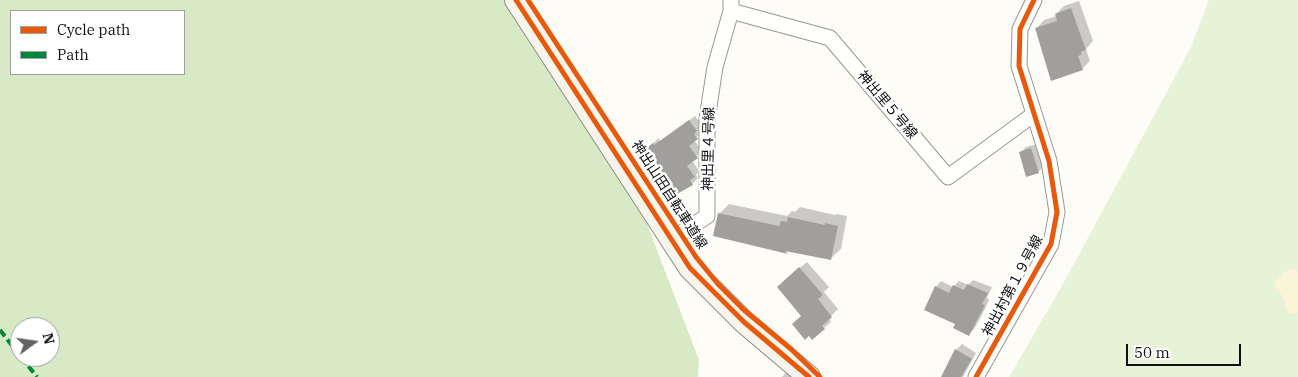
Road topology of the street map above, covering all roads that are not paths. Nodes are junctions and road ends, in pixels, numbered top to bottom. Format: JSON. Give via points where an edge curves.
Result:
{"nodes":[{"id":1,"x":516,"y":0,"type":"edge"},
{"id":2,"x":1034,"y":0,"type":"edge"},
{"id":3,"x":731,"y":6,"type":"edge"},
{"id":4,"x":1034,"y":114,"type":"junction"},
{"id":5,"x":671,"y":240,"type":"junction"},
{"id":6,"x":809,"y":377,"type":"edge"},
{"id":7,"x":976,"y":377,"type":"edge"}],
"edges":[{"from":1,"to":5,"type":"street"},
{"from":2,"to":4,"type":"street","name":"神出村第１９号線","via":[[1020,29],[1020,66]]},
{"from":3,"to":4,"type":"street","name":"神出里５号線","via":[[830,38],[948,177]]},
{"from":3,"to":5,"type":"street","name":"神出里４号線","via":[[715,67],[707,119],[707,216]]},
{"from":4,"to":7,"type":"street","name":"神出村第１９号線","via":[[1049,161],[1057,212],[1051,244]]},
{"from":5,"to":6,"type":"street","via":[[690,268],[744,322]]}]}
